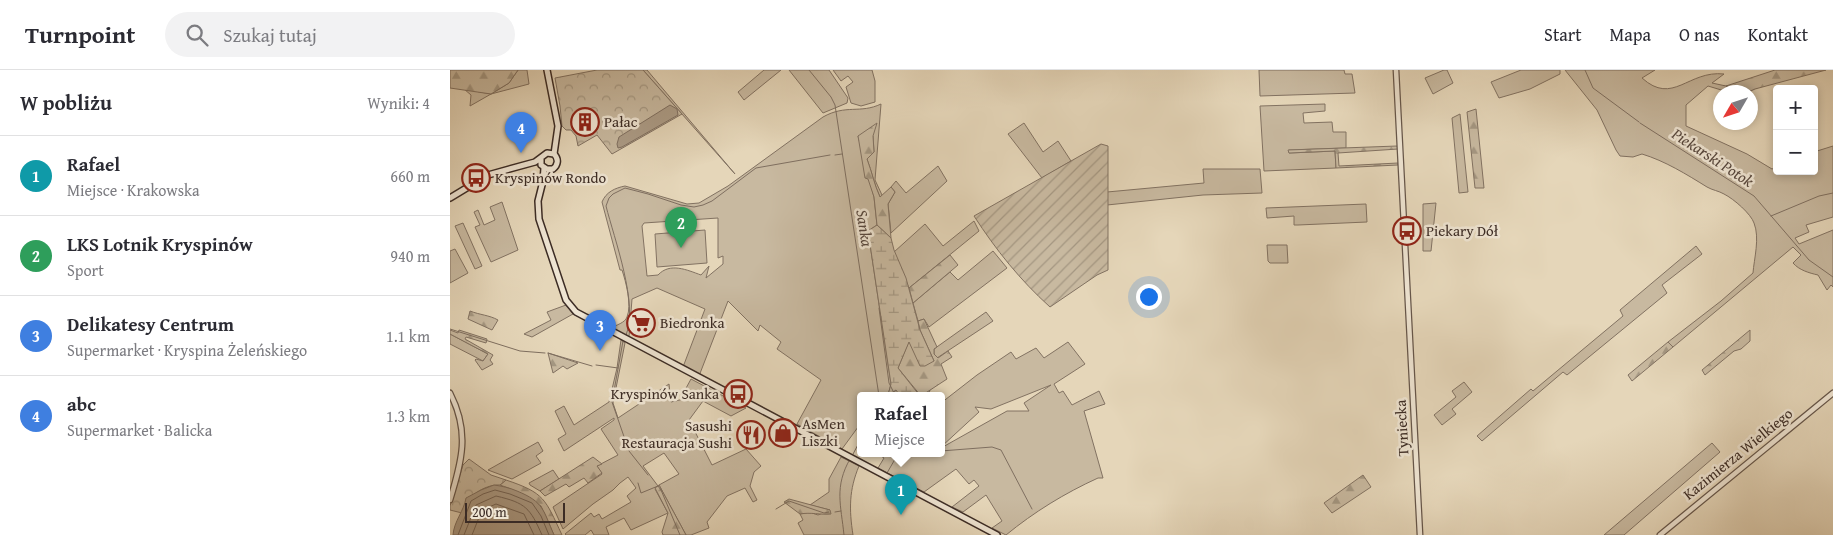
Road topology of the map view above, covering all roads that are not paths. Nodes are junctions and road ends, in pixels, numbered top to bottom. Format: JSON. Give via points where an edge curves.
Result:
{"nodes":[{"id":1,"x":547,"y":70,"type":"edge"},
{"id":2,"x":1396,"y":70,"type":"edge"},
{"id":3,"x":552,"y":153,"type":"junction"},
{"id":4,"x":541,"y":158,"type":"junction"},
{"id":5,"x":522,"y":166,"type":"junction"},
{"id":6,"x":545,"y":168,"type":"junction"},
{"id":7,"x":450,"y":198,"type":"edge"},
{"id":8,"x":450,"y":393,"type":"edge"},
{"id":9,"x":1833,"y":393,"type":"edge"},
{"id":10,"x":450,"y":500,"type":"edge"},
{"id":11,"x":996,"y":535,"type":"edge"},
{"id":12,"x":1420,"y":535,"type":"edge"},
{"id":13,"x":1660,"y":535,"type":"edge"}],
"edges":[{"from":1,"to":3,"type":"main road","via":[[557,120],[557,137]]},
{"from":2,"to":12,"type":"street","name":"Tyniecka"},
{"from":3,"to":4,"type":"main road"},
{"from":3,"to":6,"type":"main road","via":[[558,160],[557,164],[554,168]]},
{"from":4,"to":5,"type":"main road"},
{"from":4,"to":6,"type":"main road"},
{"from":5,"to":6,"type":"main road"},
{"from":5,"to":7,"type":"main road","via":[[488,175]]},
{"from":6,"to":11,"type":"main road","via":[[538,201],[539,219],[566,300],[578,314]]},
{"from":8,"to":10,"type":"street","via":[[460,416],[463,441],[462,459]]},
{"from":9,"to":13,"type":"street","name":"Kazimierza Wielkiego"}]}
